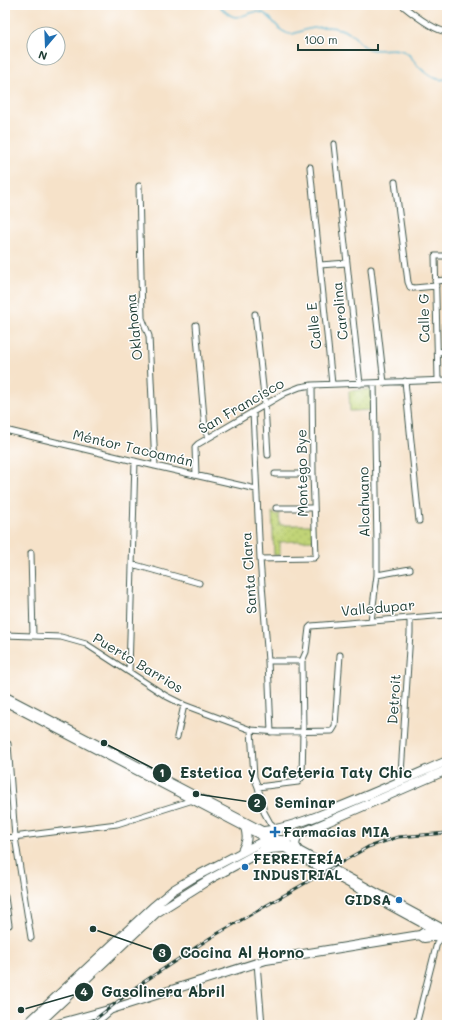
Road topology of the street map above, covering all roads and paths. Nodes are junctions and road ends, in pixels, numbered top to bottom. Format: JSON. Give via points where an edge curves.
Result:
{"nodes":[{"id":1,"x":402,"y":5,"type":"edge"},
{"id":2,"x":447,"y":32,"type":"edge"},
{"id":3,"x":334,"y":144,"type":"dead end"},
{"id":4,"x":310,"y":167,"type":"dead end"},
{"id":5,"x":395,"y":182,"type":"dead end"},
{"id":6,"x":139,"y":186,"type":"dead end"},
{"id":7,"x":447,"y":256,"type":"edge"},
{"id":8,"x":347,"y":263,"type":"junction"},
{"id":9,"x":320,"y":265,"type":"junction"},
{"id":10,"x":371,"y":269,"type":"dead end"},
{"id":11,"x":447,"y":280,"type":"edge"},
{"id":12,"x":436,"y":283,"type":"junction"},
{"id":13,"x":255,"y":314,"type":"dead end"},
{"id":14,"x":196,"y":325,"type":"dead end"},
{"id":15,"x":447,"y":351,"type":"edge"},
{"id":16,"x":437,"y":352,"type":"junction"},
{"id":17,"x":438,"y":380,"type":"junction"},
{"id":18,"x":447,"y":380,"type":"edge"},
{"id":19,"x":405,"y":382,"type":"junction"},
{"id":20,"x":374,"y":383,"type":"junction"},
{"id":21,"x":384,"y":383,"type":"junction"},
{"id":22,"x":332,"y":384,"type":"junction"},
{"id":23,"x":360,"y":384,"type":"junction"},
{"id":24,"x":312,"y":385,"type":"junction"},
{"id":25,"x":265,"y":405,"type":"junction"},
{"id":26,"x":253,"y":412,"type":"junction"},
{"id":27,"x":5,"y":430,"type":"edge"},
{"id":28,"x":208,"y":438,"type":"junction"},
{"id":29,"x":268,"y":455,"type":"dead end"},
{"id":30,"x":135,"y":461,"type":"junction"},
{"id":31,"x":155,"y":466,"type":"junction"},
{"id":32,"x":275,"y":474,"type":"dead end"},
{"id":33,"x":312,"y":474,"type":"junction"},
{"id":34,"x":196,"y":475,"type":"junction"},
{"id":35,"x":256,"y":489,"type":"junction"},
{"id":36,"x":276,"y":508,"type":"dead end"},
{"id":37,"x":314,"y":508,"type":"junction"},
{"id":38,"x":418,"y":520,"type":"dead end"},
{"id":39,"x":31,"y":553,"type":"dead end"},
{"id":40,"x":260,"y":559,"type":"junction"},
{"id":41,"x":132,"y":564,"type":"junction"},
{"id":42,"x":410,"y":569,"type":"dead end"},
{"id":43,"x":377,"y":575,"type":"junction"},
{"id":44,"x":199,"y":583,"type":"dead end"},
{"id":45,"x":447,"y":615,"type":"edge"},
{"id":46,"x":410,"y":618,"type":"junction"},
{"id":47,"x":371,"y":621,"type":"junction"},
{"id":48,"x":5,"y":635,"type":"edge"},
{"id":49,"x":33,"y":636,"type":"junction"},
{"id":50,"x":340,"y":655,"type":"dead end"},
{"id":51,"x":268,"y":661,"type":"junction"},
{"id":52,"x":302,"y":661,"type":"junction"},
{"id":53,"x":129,"y":672,"type":"junction"},
{"id":54,"x":5,"y":696,"type":"edge"},
{"id":55,"x":5,"y":702,"type":"edge"},
{"id":56,"x":184,"y":705,"type":"junction"},
{"id":57,"x":251,"y":730,"type":"junction"},
{"id":58,"x":271,"y":732,"type":"junction"},
{"id":59,"x":303,"y":732,"type":"junction"},
{"id":60,"x":177,"y":737,"type":"dead end"},
{"id":61,"x":8,"y":744,"type":"dead end"},
{"id":62,"x":447,"y":761,"type":"edge"},
{"id":63,"x":447,"y":770,"type":"edge"},
{"id":64,"x":400,"y":781,"type":"junction"},
{"id":65,"x":258,"y":787,"type":"junction"},
{"id":66,"x":193,"y":800,"type":"junction"},
{"id":67,"x":296,"y":823,"type":"junction"},
{"id":68,"x":245,"y":827,"type":"junction"},
{"id":69,"x":264,"y":831,"type":"junction"},
{"id":70,"x":297,"y":835,"type":"junction"},
{"id":71,"x":15,"y":837,"type":"junction"},
{"id":72,"x":5,"y":838,"type":"edge"},
{"id":73,"x":276,"y":839,"type":"junction"},
{"id":74,"x":298,"y":850,"type":"junction"},
{"id":75,"x":242,"y":851,"type":"junction"},
{"id":76,"x":262,"y":852,"type":"junction"},
{"id":77,"x":5,"y":898,"type":"edge"},
{"id":78,"x":9,"y":925,"type":"dead end"},
{"id":79,"x":441,"y":934,"type":"edge"},
{"id":80,"x":31,"y":938,"type":"dead end"},
{"id":81,"x":257,"y":963,"type":"junction"},
{"id":82,"x":112,"y":1009,"type":"junction"},
{"id":83,"x":39,"y":1024,"type":"edge"},
{"id":84,"x":26,"y":1025,"type":"edge"},
{"id":85,"x":54,"y":1025,"type":"edge"},
{"id":86,"x":94,"y":1025,"type":"edge"},
{"id":87,"x":262,"y":1025,"type":"edge"},
{"id":88,"x":416,"y":1025,"type":"edge"}],
"edges":[{"from":1,"to":2,"type":"street","via":[[414,15]]},
{"from":3,"to":8,"type":"street"},
{"from":4,"to":9,"type":"street","name":"Calle E"},
{"from":5,"to":12,"type":"street","via":[[410,287]]},
{"from":6,"to":31,"type":"street","name":"Oklahoma","via":[[142,318],[149,336]]},
{"from":7,"to":12,"type":"street","name":"Calle G","via":[[435,256]]},
{"from":8,"to":9,"type":"street","name":"Carolina"},
{"from":8,"to":23,"type":"street","name":"Carolina"},
{"from":9,"to":22,"type":"street","name":"Calle E"},
{"from":10,"to":21,"type":"street"},
{"from":11,"to":12,"type":"street"},
{"from":12,"to":16,"type":"street","name":"Calle G"},
{"from":13,"to":25,"type":"street"},
{"from":14,"to":28,"type":"street","via":[[205,429]]},
{"from":15,"to":16,"type":"street"},
{"from":16,"to":17,"type":"street","name":"Calle G"},
{"from":17,"to":18,"type":"street","name":"San Francisco"},
{"from":17,"to":19,"type":"street","name":"San Francisco"},
{"from":19,"to":21,"type":"street","name":"San Francisco"},
{"from":19,"to":38,"type":"street"},
{"from":20,"to":21,"type":"street","name":"San Francisco"},
{"from":20,"to":23,"type":"street","name":"San Francisco"},
{"from":20,"to":43,"type":"street","name":"Alcahuano"},
{"from":22,"to":23,"type":"street","name":"San Francisco"},
{"from":22,"to":24,"type":"street","name":"San Francisco"},
{"from":24,"to":25,"type":"street","name":"San Francisco","via":[[285,393]]},
{"from":24,"to":33,"type":"street","name":"Montego Bye"},
{"from":25,"to":26,"type":"street","name":"San Francisco"},
{"from":25,"to":29,"type":"street"},
{"from":26,"to":28,"type":"street","name":"San Francisco"},
{"from":26,"to":35,"type":"street","name":"Santa Clara"},
{"from":27,"to":30,"type":"street","name":"Méntor Tacoamán"},
{"from":28,"to":34,"type":"street","name":"San Francisco","via":[[195,447]]},
{"from":30,"to":31,"type":"street","name":"Méntor Tacoamán"},
{"from":30,"to":41,"type":"street"},
{"from":31,"to":34,"type":"street","name":"Méntor Tacoamán"},
{"from":32,"to":33,"type":"street"},
{"from":33,"to":37,"type":"street","name":"Montego Bye"},
{"from":34,"to":35,"type":"street","name":"Méntor Tacoamán"},
{"from":35,"to":40,"type":"street","name":"Santa Clara"},
{"from":36,"to":37,"type":"street"},
{"from":37,"to":40,"type":"street","name":"Montego Bye","via":[[314,558]]},
{"from":39,"to":49,"type":"street"},
{"from":40,"to":51,"type":"street","name":"Santa Clara"},
{"from":41,"to":44,"type":"street"},
{"from":41,"to":53,"type":"street"},
{"from":42,"to":43,"type":"street"},
{"from":43,"to":47,"type":"street","name":"Alcahuano"},
{"from":45,"to":46,"type":"street","name":"Valledupar"},
{"from":46,"to":47,"type":"street","name":"Valledupar"},
{"from":46,"to":64,"type":"street","name":"Detroit"},
{"from":47,"to":52,"type":"street","name":"Valledupar","via":[[311,626]]},
{"from":48,"to":49,"type":"street","name":"Puerto Barrios"},
{"from":49,"to":53,"type":"street","name":"Puerto Barrios","via":[[61,637],[86,644]]},
{"from":50,"to":59,"type":"street","name":"Puerto Barrios","via":[[334,729]]},
{"from":51,"to":52,"type":"street"},
{"from":51,"to":58,"type":"street","name":"Santa Clara"},
{"from":52,"to":59,"type":"street"},
{"from":53,"to":56,"type":"street","name":"Puerto Barrios"},
{"from":54,"to":69,"type":"street"},
{"from":55,"to":66,"type":"street"},
{"from":56,"to":57,"type":"street","name":"Puerto Barrios"},
{"from":56,"to":60,"type":"street"},
{"from":57,"to":58,"type":"street","name":"Puerto Barrios"},
{"from":57,"to":65,"type":"street","via":[[254,777]]},
{"from":58,"to":59,"type":"street","name":"Puerto Barrios"},
{"from":59,"to":65,"type":"street","via":[[302,778],[298,782]]},
{"from":61,"to":71,"type":"street"},
{"from":62,"to":64,"type":"main road"},
{"from":63,"to":70,"type":"main road"},
{"from":64,"to":67,"type":"main road"},
{"from":65,"to":73,"type":"street","via":[[264,812]]},
{"from":66,"to":68,"type":"street"},
{"from":66,"to":71,"type":"street","via":[[117,824]]},
{"from":67,"to":73,"type":"main road"},
{"from":67,"to":73,"type":"main road"},
{"from":68,"to":73,"type":"street"},
{"from":68,"to":75,"type":"main road","via":[[248,836]]},
{"from":69,"to":73,"type":"main road"},
{"from":69,"to":73,"type":"main road"},
{"from":70,"to":73,"type":"main road"},
{"from":70,"to":74,"type":"main road","via":[[295,845]]},
{"from":71,"to":72,"type":"street"},
{"from":71,"to":80,"type":"street"},
{"from":73,"to":74,"type":"street"},
{"from":73,"to":75,"type":"main road"},
{"from":73,"to":76,"type":"main road"},
{"from":73,"to":76,"type":"main road","via":[[271,849]]},
{"from":73,"to":79,"type":"street"},
{"from":74,"to":79,"type":"street"},
{"from":75,"to":84,"type":"main road","via":[[173,890]]},
{"from":76,"to":83,"type":"main road","via":[[210,879],[156,913]]},
{"from":77,"to":78,"type":"street"},
{"from":79,"to":81,"type":"main road","via":[[424,938],[420,935]]},
{"from":79,"to":88,"type":"street"},
{"from":81,"to":82,"type":"main road"},
{"from":81,"to":87,"type":"street"},
{"from":82,"to":85,"type":"main road"},
{"from":82,"to":86,"type":"street"}]}
